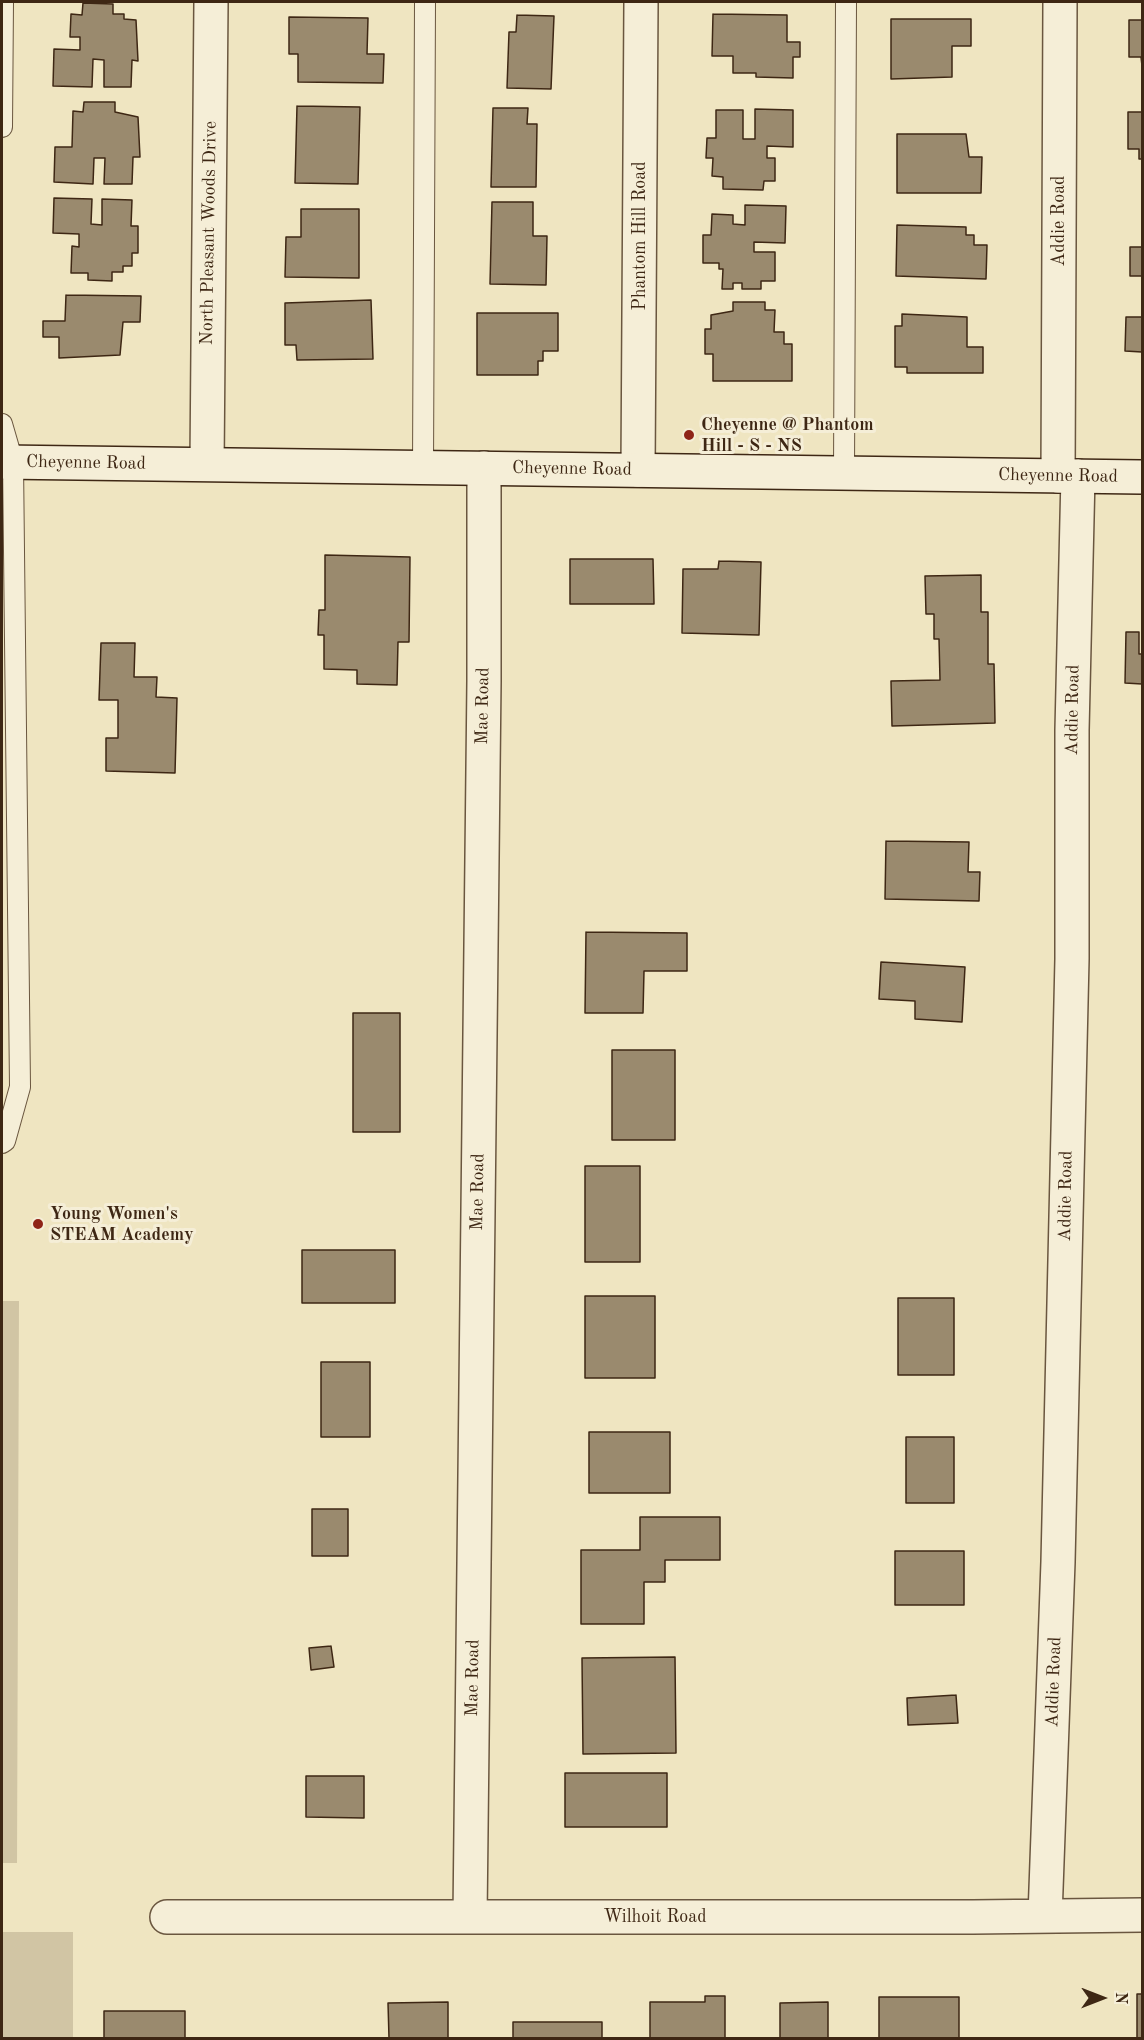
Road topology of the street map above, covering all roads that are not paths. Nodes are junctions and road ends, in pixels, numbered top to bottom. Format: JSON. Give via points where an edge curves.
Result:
{"nodes":[{"id":1,"x":3,"y":2,"type":"edge"},
{"id":2,"x":211,"y":2,"type":"edge"},
{"id":3,"x":425,"y":2,"type":"edge"},
{"id":4,"x":641,"y":2,"type":"edge"},
{"id":5,"x":846,"y":2,"type":"edge"},
{"id":6,"x":1060,"y":2,"type":"edge"},
{"id":7,"x":2,"y":127,"type":"edge"},
{"id":8,"x":2,"y":424,"type":"edge"},
{"id":9,"x":7,"y":462,"type":"edge"},
{"id":10,"x":207,"y":464,"type":"junction"},
{"id":11,"x":423,"y":467,"type":"junction"},
{"id":12,"x":483,"y":468,"type":"junction"},
{"id":13,"x":638,"y":470,"type":"junction"},
{"id":14,"x":844,"y":473,"type":"junction"},
{"id":15,"x":1068,"y":476,"type":"junction"},
{"id":16,"x":1143,"y":477,"type":"edge"},
{"id":17,"x":2,"y":1143,"type":"edge"},
{"id":18,"x":1143,"y":1915,"type":"edge"},
{"id":19,"x":1045,"y":1916,"type":"junction"},
{"id":20,"x":167,"y":1917,"type":"dead end"},
{"id":21,"x":470,"y":1917,"type":"junction"}],
"edges":[{"from":1,"to":7,"type":"lane"},
{"from":2,"to":10,"type":"street","name":"North Pleasant Woods Drive"},
{"from":3,"to":11,"type":"lane"},
{"from":4,"to":13,"type":"street","name":"Phantom Hill Road"},
{"from":5,"to":14,"type":"lane"},
{"from":6,"to":15,"type":"street","name":"Addie Road"},
{"from":8,"to":9,"type":"lane"},
{"from":9,"to":10,"type":"street","name":"Cheyenne Road"},
{"from":9,"to":17,"type":"lane","via":[[21,1087]]},
{"from":10,"to":11,"type":"street","name":"Cheyenne Road"},
{"from":11,"to":12,"type":"street","name":"Cheyenne Road"},
{"from":12,"to":13,"type":"street","name":"Cheyenne Road"},
{"from":12,"to":21,"type":"street","name":"Mae Road"},
{"from":13,"to":14,"type":"street","name":"Cheyenne Road"},
{"from":14,"to":15,"type":"street","name":"Cheyenne Road"},
{"from":15,"to":16,"type":"street","name":"Cheyenne Road"},
{"from":15,"to":19,"type":"street","name":"Addie Road","via":[[1072,959],[1058,1562]]},
{"from":18,"to":19,"type":"street","name":"Wilhoit Road"},
{"from":19,"to":21,"type":"street","name":"Wilhoit Road"},
{"from":20,"to":21,"type":"street","name":"Wilhoit Road"}]}
